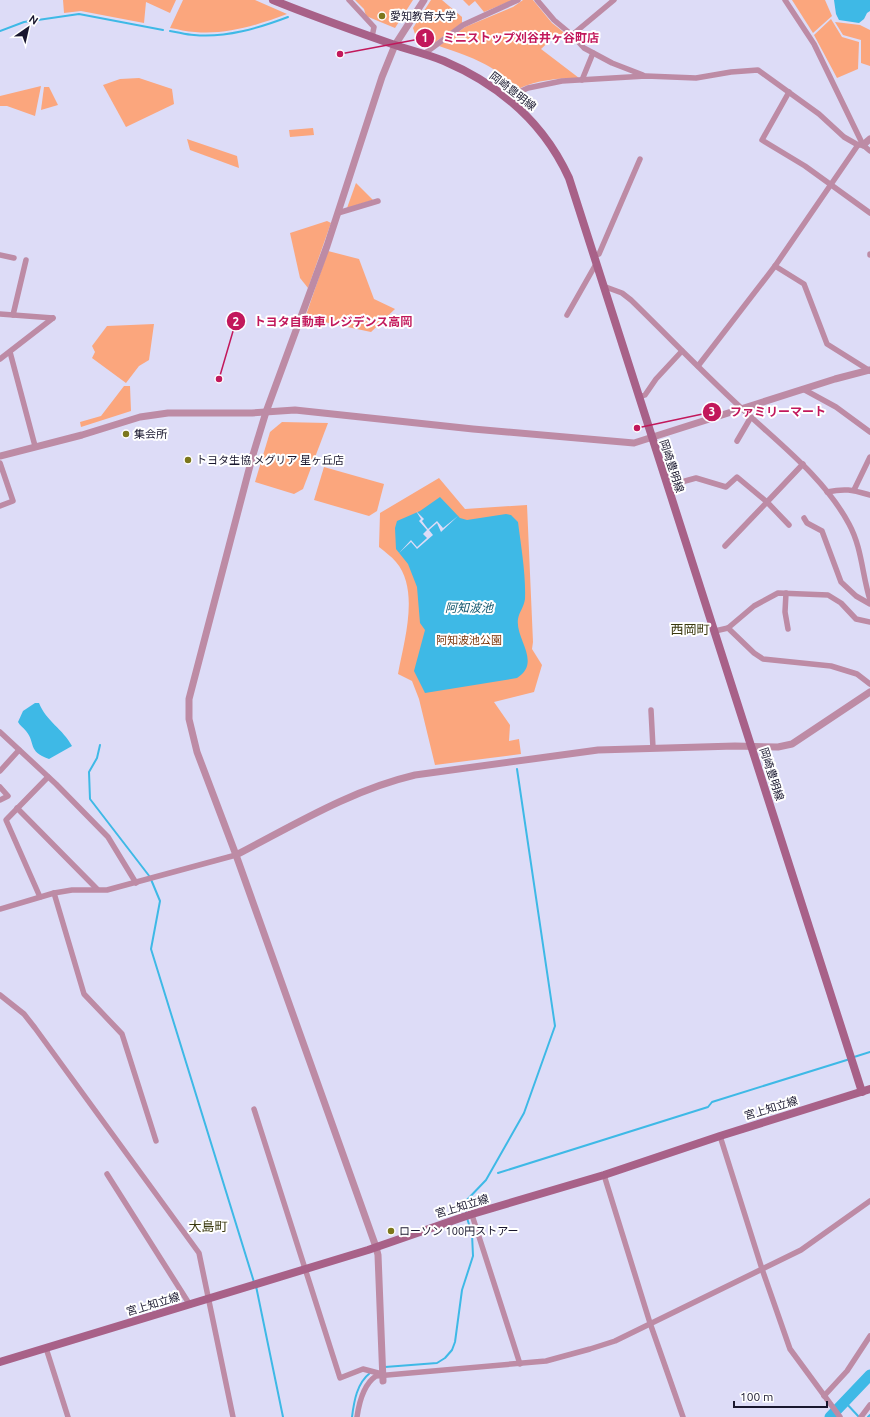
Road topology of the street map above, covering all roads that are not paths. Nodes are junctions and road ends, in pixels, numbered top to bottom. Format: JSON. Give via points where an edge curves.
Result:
{"nodes":[{"id":1,"x":273,"y":0,"type":"edge"},
{"id":2,"x":349,"y":0,"type":"edge"},
{"id":3,"x":424,"y":0,"type":"edge"},
{"id":4,"x":518,"y":0,"type":"edge"},
{"id":5,"x":537,"y":0,"type":"edge"},
{"id":6,"x":614,"y":0,"type":"edge"},
{"id":7,"x":786,"y":0,"type":"edge"},
{"id":8,"x":572,"y":35,"type":"junction"},
{"id":9,"x":372,"y":37,"type":"junction"},
{"id":10,"x":395,"y":45,"type":"junction"},
{"id":11,"x":593,"y":53,"type":"junction"},
{"id":12,"x":424,"y":54,"type":"junction"},
{"id":13,"x":646,"y":76,"type":"junction"},
{"id":14,"x":582,"y":80,"type":"junction"},
{"id":15,"x":789,"y":92,"type":"junction"},
{"id":16,"x":506,"y":98,"type":"junction"},
{"id":17,"x":865,"y":144,"type":"edge"},
{"id":18,"x":870,"y":152,"type":"edge"},
{"id":19,"x":640,"y":159,"type":"dead end"},
{"id":20,"x":831,"y":186,"type":"junction"},
{"id":21,"x":378,"y":201,"type":"dead end"},
{"id":22,"x":338,"y":213,"type":"junction"},
{"id":23,"x":870,"y":213,"type":"edge"},
{"id":24,"x":0,"y":255,"type":"edge"},
{"id":25,"x":14,"y":258,"type":"dead end"},
{"id":26,"x":26,"y":260,"type":"dead end"},
{"id":27,"x":595,"y":260,"type":"junction"},
{"id":28,"x":775,"y":266,"type":"junction"},
{"id":29,"x":603,"y":286,"type":"junction"},
{"id":30,"x":0,"y":314,"type":"edge"},
{"id":31,"x":13,"y":315,"type":"junction"},
{"id":32,"x":567,"y":315,"type":"dead end"},
{"id":33,"x":10,"y":352,"type":"junction"},
{"id":34,"x":682,"y":352,"type":"junction"},
{"id":35,"x":0,"y":359,"type":"edge"},
{"id":36,"x":698,"y":366,"type":"junction"},
{"id":37,"x":870,"y":370,"type":"edge"},
{"id":38,"x":803,"y":389,"type":"junction"},
{"id":39,"x":639,"y":397,"type":"junction"},
{"id":40,"x":742,"y":408,"type":"junction"},
{"id":41,"x":266,"y":412,"type":"junction"},
{"id":42,"x":751,"y":417,"type":"junction"},
{"id":43,"x":870,"y":432,"type":"edge"},
{"id":44,"x":652,"y":438,"type":"junction"},
{"id":45,"x":737,"y":441,"type":"dead end"},
{"id":46,"x":35,"y":446,"type":"junction"},
{"id":47,"x":0,"y":456,"type":"edge"},
{"id":48,"x":870,"y":457,"type":"edge"},
{"id":49,"x":0,"y":463,"type":"edge"},
{"id":50,"x":803,"y":464,"type":"junction"},
{"id":51,"x":667,"y":486,"type":"junction"},
{"id":52,"x":854,"y":490,"type":"junction"},
{"id":53,"x":827,"y":492,"type":"junction"},
{"id":54,"x":870,"y":495,"type":"edge"},
{"id":55,"x":767,"y":502,"type":"junction"},
{"id":56,"x":0,"y":506,"type":"edge"},
{"id":57,"x":804,"y":518,"type":"dead end"},
{"id":58,"x":789,"y":525,"type":"dead end"},
{"id":59,"x":725,"y":546,"type":"dead end"},
{"id":60,"x":786,"y":593,"type":"junction"},
{"id":61,"x":870,"y":600,"type":"edge"},
{"id":62,"x":870,"y":604,"type":"edge"},
{"id":63,"x":870,"y":622,"type":"edge"},
{"id":64,"x":728,"y":628,"type":"junction"},
{"id":65,"x":788,"y":629,"type":"dead end"},
{"id":66,"x":715,"y":631,"type":"junction"},
{"id":67,"x":870,"y":684,"type":"edge"},
{"id":68,"x":870,"y":692,"type":"edge"},
{"id":69,"x":651,"y":710,"type":"dead end"},
{"id":70,"x":0,"y":732,"type":"edge"},
{"id":71,"x":751,"y":746,"type":"junction"},
{"id":72,"x":653,"y":748,"type":"junction"},
{"id":73,"x":19,"y":750,"type":"junction"},
{"id":74,"x":0,"y":771,"type":"edge"},
{"id":75,"x":48,"y":777,"type":"junction"},
{"id":76,"x":0,"y":787,"type":"edge"},
{"id":77,"x":0,"y":800,"type":"edge"},
{"id":78,"x":17,"y":808,"type":"junction"},
{"id":79,"x":236,"y":856,"type":"junction"},
{"id":80,"x":136,"y":883,"type":"junction"},
{"id":81,"x":97,"y":889,"type":"junction"},
{"id":82,"x":54,"y":893,"type":"junction"},
{"id":83,"x":40,"y":897,"type":"junction"},
{"id":84,"x":0,"y":909,"type":"edge"},
{"id":85,"x":0,"y":995,"type":"edge"},
{"id":86,"x":870,"y":1089,"type":"edge"},
{"id":87,"x":862,"y":1092,"type":"junction"},
{"id":88,"x":254,"y":1109,"type":"dead end"},
{"id":89,"x":720,"y":1136,"type":"junction"},
{"id":90,"x":156,"y":1141,"type":"dead end"},
{"id":91,"x":107,"y":1174,"type":"dead end"},
{"id":92,"x":604,"y":1175,"type":"junction"},
{"id":93,"x":870,"y":1201,"type":"edge"},
{"id":94,"x":472,"y":1214,"type":"junction"},
{"id":95,"x":376,"y":1247,"type":"junction"},
{"id":96,"x":305,"y":1268,"type":"junction"},
{"id":97,"x":762,"y":1269,"type":"junction"},
{"id":98,"x":210,"y":1299,"type":"junction"},
{"id":99,"x":190,"y":1305,"type":"junction"},
{"id":100,"x":650,"y":1323,"type":"junction"},
{"id":101,"x":870,"y":1336,"type":"edge"},
{"id":102,"x":46,"y":1348,"type":"junction"},
{"id":103,"x":0,"y":1362,"type":"edge"},
{"id":104,"x":520,"y":1364,"type":"junction"},
{"id":105,"x":382,"y":1373,"type":"junction"},
{"id":106,"x":824,"y":1396,"type":"junction"},
{"id":107,"x":870,"y":1405,"type":"edge"},
{"id":108,"x":68,"y":1417,"type":"edge"},
{"id":109,"x":233,"y":1417,"type":"edge"},
{"id":110,"x":357,"y":1417,"type":"edge"},
{"id":111,"x":683,"y":1417,"type":"edge"},
{"id":112,"x":840,"y":1417,"type":"edge"},
{"id":113,"x":861,"y":1417,"type":"edge"}],
"edges":[{"from":1,"to":9,"type":"main road","name":"岡崎豊明線"},
{"from":2,"to":9,"type":"street","via":[[374,27]]},
{"from":3,"to":10,"type":"street"},
{"from":4,"to":12,"type":"street","via":[[463,25]]},
{"from":5,"to":8,"type":"street","via":[[554,20]]},
{"from":6,"to":8,"type":"street"},
{"from":7,"to":17,"type":"street","via":[[814,44]]},
{"from":8,"to":11,"type":"street","via":[[584,48]]},
{"from":9,"to":10,"type":"main road","name":"岡崎豊明線"},
{"from":10,"to":12,"type":"main road","name":"岡崎豊明線"},
{"from":10,"to":22,"type":"street","via":[[382,77]]},
{"from":11,"to":13,"type":"street"},
{"from":11,"to":14,"type":"street"},
{"from":12,"to":16,"type":"main road","name":"岡崎豊明線","via":[[466,72]]},
{"from":13,"to":14,"type":"street"},
{"from":13,"to":15,"type":"street","via":[[696,78],[758,70]]},
{"from":14,"to":16,"type":"street","via":[[528,88]]},
{"from":15,"to":17,"type":"street","via":[[844,137]]},
{"from":15,"to":20,"type":"street","via":[[762,140],[805,166]]},
{"from":16,"to":27,"type":"main road","name":"岡崎豊明線","via":[[536,124],[563,164]]},
{"from":17,"to":18,"type":"street"},
{"from":17,"to":20,"type":"street"},
{"from":19,"to":27,"type":"street"},
{"from":20,"to":23,"type":"street"},
{"from":20,"to":28,"type":"street"},
{"from":21,"to":22,"type":"street"},
{"from":22,"to":41,"type":"street"},
{"from":24,"to":25,"type":"street"},
{"from":26,"to":31,"type":"street"},
{"from":27,"to":29,"type":"main road","name":"岡崎豊明線"},
{"from":27,"to":32,"type":"street"},
{"from":28,"to":36,"type":"street"},
{"from":28,"to":37,"type":"street","via":[[804,284],[827,344]]},
{"from":29,"to":34,"type":"street","via":[[622,293],[631,300]]},
{"from":29,"to":39,"type":"main road","name":"岡崎豊明線"},
{"from":30,"to":31,"type":"street"},
{"from":31,"to":33,"type":"street","via":[[53,318]]},
{"from":33,"to":35,"type":"street"},
{"from":33,"to":46,"type":"street"},
{"from":34,"to":36,"type":"street"},
{"from":34,"to":39,"type":"street","via":[[656,379],[645,395]]},
{"from":36,"to":40,"type":"street"},
{"from":37,"to":38,"type":"street"},
{"from":38,"to":40,"type":"street"},
{"from":38,"to":43,"type":"street","via":[[836,407]]},
{"from":39,"to":44,"type":"main road","name":"岡崎豊明線"},
{"from":40,"to":42,"type":"street"},
{"from":40,"to":44,"type":"street"},
{"from":41,"to":44,"type":"street","via":[[323,411],[624,444]]},
{"from":41,"to":46,"type":"street","via":[[168,413],[140,417]]},
{"from":41,"to":79,"type":"street","via":[[189,699],[188,719],[197,752]]},
{"from":42,"to":45,"type":"street"},
{"from":42,"to":50,"type":"street"},
{"from":44,"to":51,"type":"main road","name":"岡崎豊明線"},
{"from":46,"to":47,"type":"street"},
{"from":48,"to":52,"type":"street"},
{"from":49,"to":56,"type":"street","via":[[13,501]]},
{"from":50,"to":53,"type":"street"},
{"from":50,"to":55,"type":"street"},
{"from":51,"to":55,"type":"street","via":[[696,478],[726,487],[738,477]]},
{"from":51,"to":66,"type":"main road","name":"岡崎豊明線"},
{"from":52,"to":53,"type":"street"},
{"from":52,"to":54,"type":"street"},
{"from":53,"to":61,"type":"street","via":[[849,524],[860,550]]},
{"from":55,"to":58,"type":"street"},
{"from":55,"to":59,"type":"street"},
{"from":57,"to":62,"type":"street","via":[[807,523],[822,531],[841,582],[856,596]]},
{"from":60,"to":63,"type":"street","via":[[828,595],[841,603],[856,619]]},
{"from":60,"to":64,"type":"street","via":[[773,594]]},
{"from":60,"to":65,"type":"street","via":[[785,612]]},
{"from":64,"to":66,"type":"street"},
{"from":64,"to":67,"type":"street","via":[[763,659],[831,666],[857,674]]},
{"from":66,"to":71,"type":"main road","name":"岡崎豊明線"},
{"from":68,"to":71,"type":"street","via":[[792,744],[778,747]]},
{"from":69,"to":72,"type":"street"},
{"from":70,"to":73,"type":"street"},
{"from":71,"to":72,"type":"street"},
{"from":71,"to":87,"type":"main road","name":"岡崎豊明線"},
{"from":72,"to":79,"type":"street","via":[[598,750],[415,774],[395,779],[355,795]]},
{"from":73,"to":74,"type":"street"},
{"from":73,"to":75,"type":"street"},
{"from":75,"to":78,"type":"street"},
{"from":75,"to":80,"type":"street","via":[[112,842]]},
{"from":76,"to":77,"type":"street","via":[[8,796]]},
{"from":78,"to":81,"type":"street"},
{"from":78,"to":83,"type":"street","via":[[6,820],[6,824]]},
{"from":79,"to":80,"type":"street"},
{"from":79,"to":95,"type":"street"},
{"from":80,"to":81,"type":"street","via":[[107,890]]},
{"from":81,"to":82,"type":"street"},
{"from":82,"to":83,"type":"street"},
{"from":82,"to":90,"type":"street","via":[[84,994],[122,1034]]},
{"from":83,"to":84,"type":"street"},
{"from":85,"to":98,"type":"street","via":[[24,1014],[35,1028],[199,1253]]},
{"from":86,"to":87,"type":"main road"},
{"from":87,"to":89,"type":"main road","name":"宮上知立線"},
{"from":88,"to":96,"type":"street"},
{"from":89,"to":92,"type":"main road","name":"宮上知立線"},
{"from":89,"to":97,"type":"street"},
{"from":91,"to":99,"type":"street"},
{"from":92,"to":94,"type":"main road","name":"宮上知立線"},
{"from":92,"to":100,"type":"street"},
{"from":93,"to":97,"type":"street","via":[[801,1250]]},
{"from":94,"to":95,"type":"main road","name":"宮上知立線"},
{"from":94,"to":104,"type":"street"},
{"from":95,"to":96,"type":"main road","name":"宮上知立線"},
{"from":95,"to":105,"type":"street"},
{"from":96,"to":98,"type":"main road","name":"宮上知立線"},
{"from":96,"to":105,"type":"street","via":[[340,1378],[363,1369]]},
{"from":97,"to":100,"type":"street"},
{"from":97,"to":106,"type":"street","via":[[790,1349]]},
{"from":98,"to":99,"type":"main road","name":"宮上知立線"},
{"from":98,"to":109,"type":"street"},
{"from":99,"to":102,"type":"main road","name":"宮上知立線"},
{"from":100,"to":104,"type":"street","via":[[590,1349],[546,1361]]},
{"from":100,"to":111,"type":"street"},
{"from":101,"to":106,"type":"street","via":[[847,1371]]},
{"from":102,"to":103,"type":"main road","name":"宮上知立線"},
{"from":102,"to":108,"type":"street"},
{"from":104,"to":105,"type":"street"},
{"from":105,"to":110,"type":"street","via":[[370,1381]]},
{"from":106,"to":112,"type":"street"},
{"from":107,"to":113,"type":"street"}]}
